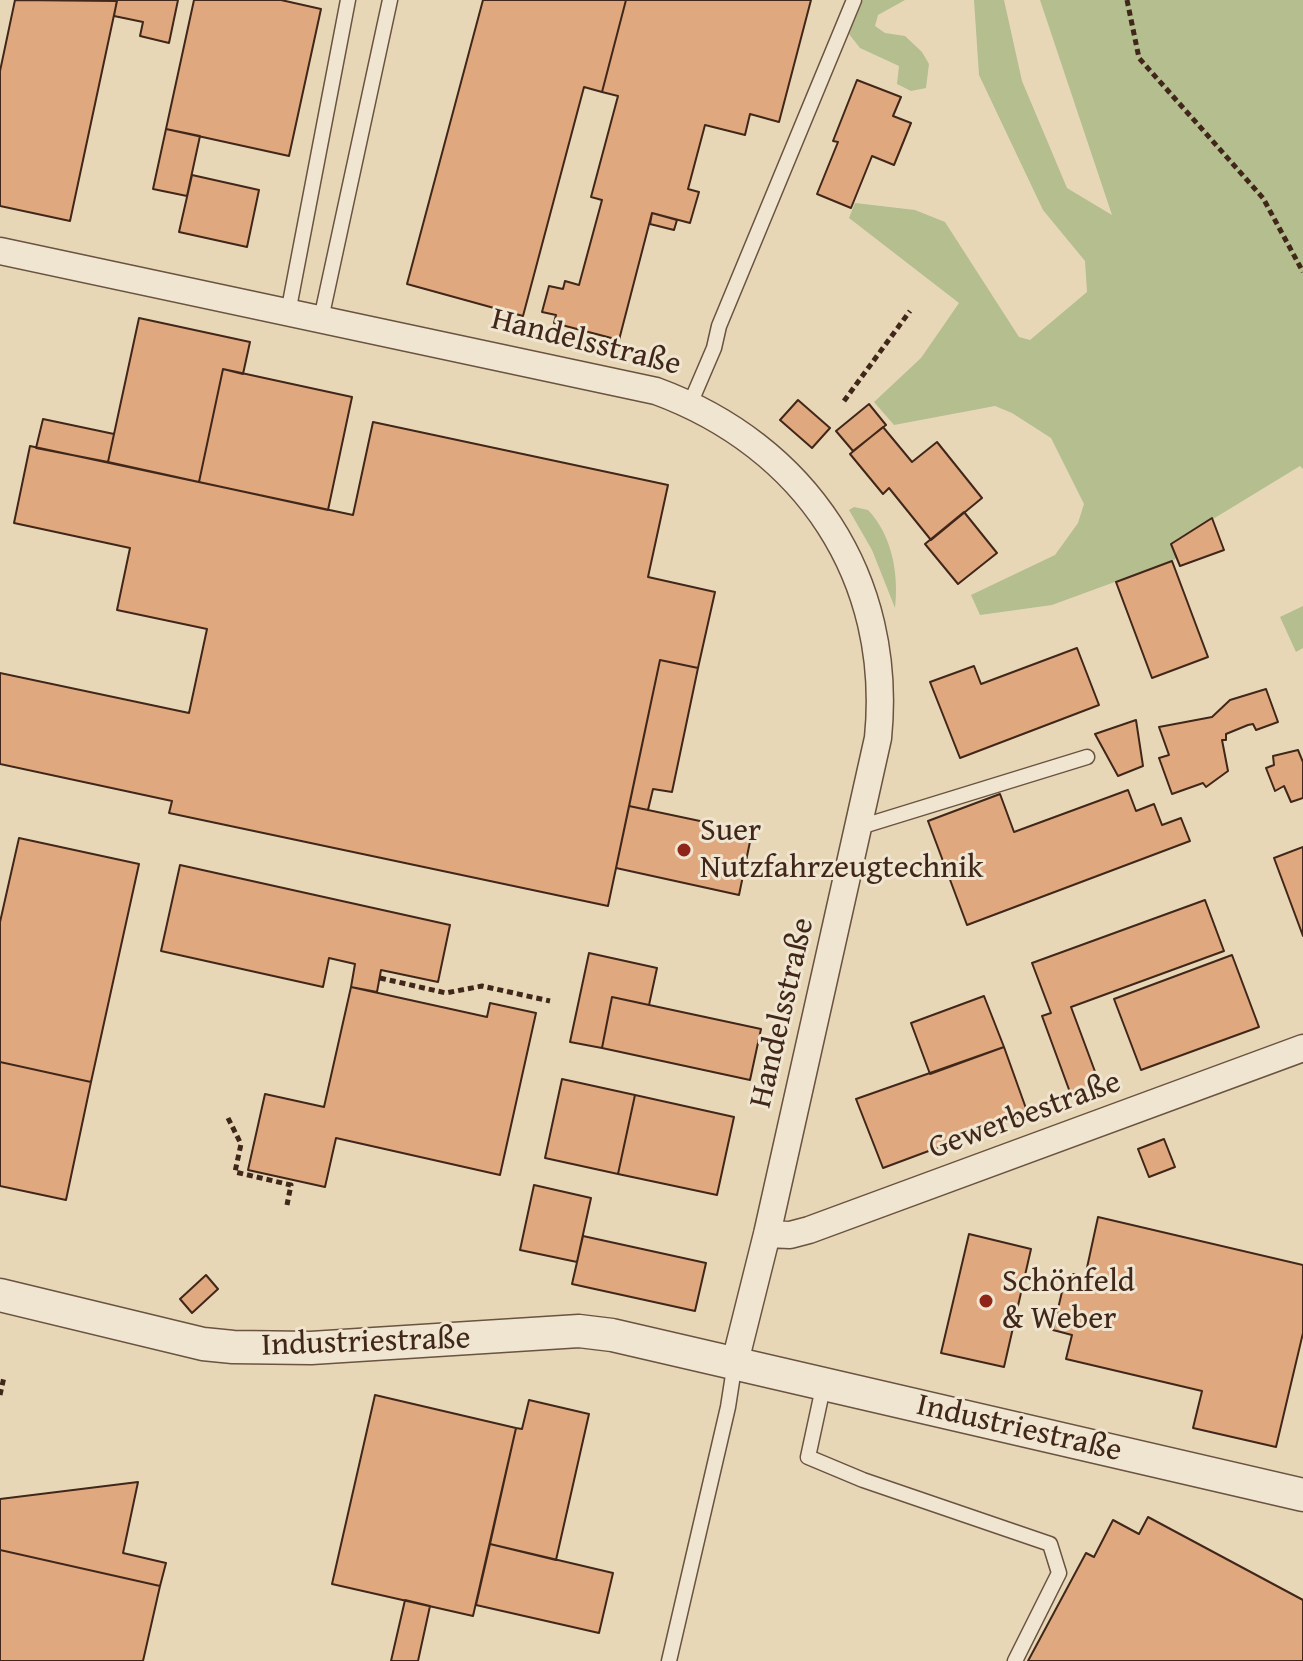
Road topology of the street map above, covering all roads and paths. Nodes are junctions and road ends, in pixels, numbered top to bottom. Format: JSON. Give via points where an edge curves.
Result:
{"nodes":[{"id":1,"x":348,"y":0,"type":"edge"},
{"id":2,"x":390,"y":0,"type":"edge"},
{"id":3,"x":854,"y":0,"type":"edge"},
{"id":4,"x":1127,"y":0,"type":"edge"},
{"id":5,"x":0,"y":251,"type":"edge"},
{"id":6,"x":1303,"y":272,"type":"edge"},
{"id":7,"x":910,"y":311,"type":"dead end"},
{"id":8,"x":288,"y":313,"type":"junction"},
{"id":9,"x":321,"y":319,"type":"junction"},
{"id":10,"x":844,"y":401,"type":"dead end"},
{"id":11,"x":690,"y":404,"type":"junction"},
{"id":12,"x":1087,"y":757,"type":"dead end"},
{"id":13,"x":860,"y":827,"type":"junction"},
{"id":14,"x":380,"y":978,"type":"dead end"},
{"id":15,"x":550,"y":1001,"type":"dead end"},
{"id":16,"x":1303,"y":1048,"type":"edge"},
{"id":17,"x":228,"y":1118,"type":"dead end"},
{"id":18,"x":287,"y":1205,"type":"dead end"},
{"id":19,"x":767,"y":1234,"type":"junction"},
{"id":20,"x":0,"y":1295,"type":"edge"},
{"id":21,"x":735,"y":1362,"type":"junction"},
{"id":22,"x":4,"y":1377,"type":"dead end"},
{"id":23,"x":824,"y":1383,"type":"junction"},
{"id":24,"x":0,"y":1395,"type":"edge"},
{"id":25,"x":1303,"y":1495,"type":"edge"},
{"id":26,"x":669,"y":1661,"type":"edge"},
{"id":27,"x":1015,"y":1661,"type":"edge"}],
"edges":[{"from":1,"to":8,"type":"lane"},
{"from":2,"to":9,"type":"lane"},
{"from":3,"to":11,"type":"lane"},
{"from":4,"to":6,"type":"path","via":[[1139,58],[1263,198]]},
{"from":5,"to":8,"type":"street","name":"Handelsstraße"},
{"from":7,"to":10,"type":"path"},
{"from":8,"to":9,"type":"street","name":"Handelsstraße"},
{"from":9,"to":11,"type":"street","name":"Handelsstraße","via":[[616,381]]},
{"from":11,"to":13,"type":"street","name":"Handelsstraße","via":[[735,430],[787,472],[835,531],[860,582],[881,676],[878,738]]},
{"from":12,"to":13,"type":"lane"},
{"from":13,"to":19,"type":"street","name":"Handelsstraße"},
{"from":14,"to":15,"type":"path","via":[[446,993],[482,986]]},
{"from":16,"to":19,"type":"street","name":"Gewerbestraße","via":[[809,1230]]},
{"from":17,"to":18,"type":"path","via":[[241,1144],[235,1172],[292,1183]]},
{"from":19,"to":21,"type":"street","name":"Handelsstraße"},
{"from":20,"to":21,"type":"street","name":"Industriestraße","via":[[233,1347],[311,1348],[579,1331]]},
{"from":21,"to":23,"type":"street","name":"Industriestraße"},
{"from":21,"to":26,"type":"lane"},
{"from":22,"to":24,"type":"path"},
{"from":23,"to":25,"type":"street","name":"Industriestraße"},
{"from":23,"to":27,"type":"lane","via":[[808,1457],[1050,1544],[1059,1573]]}]}
